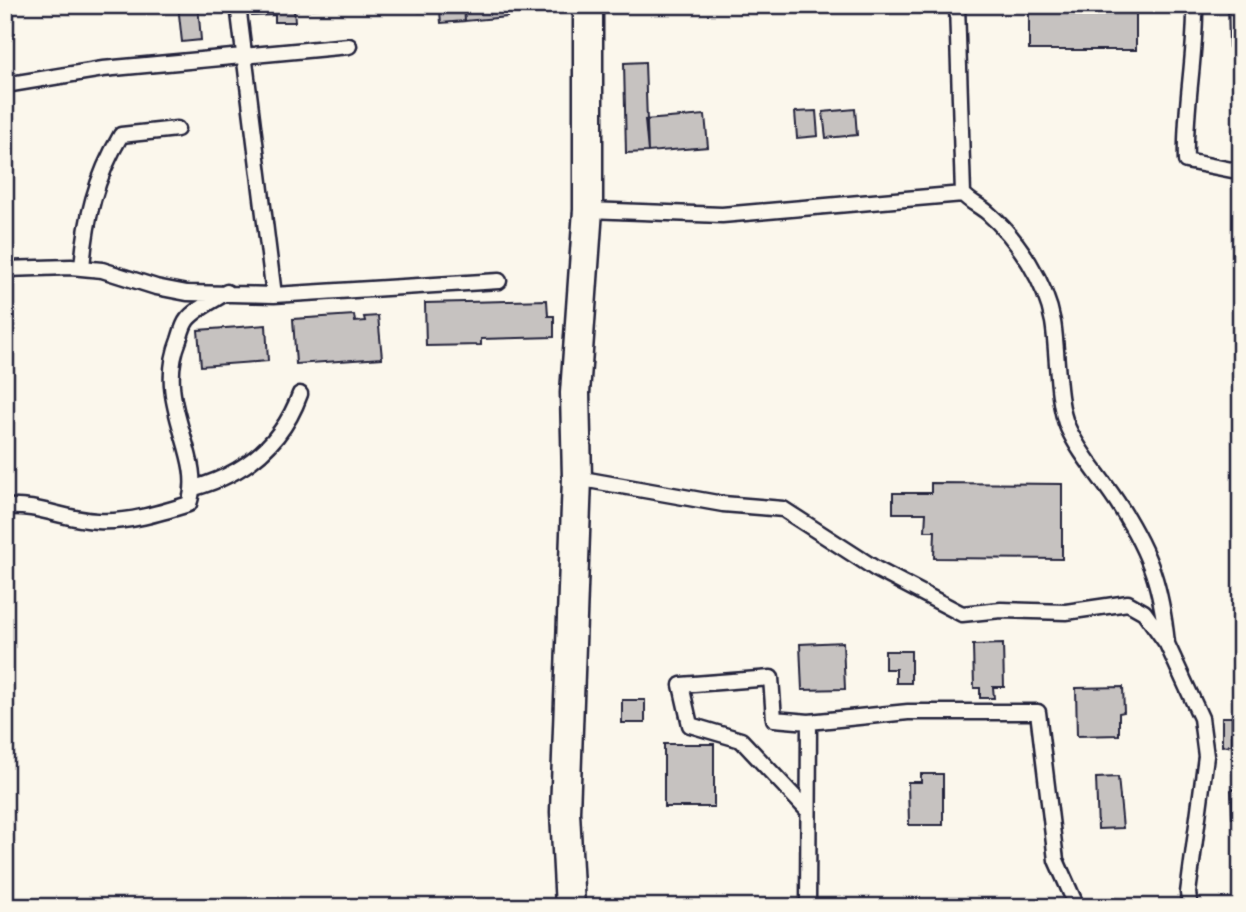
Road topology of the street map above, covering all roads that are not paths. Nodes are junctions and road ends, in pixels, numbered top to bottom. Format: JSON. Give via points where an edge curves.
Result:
{"nodes":[{"id":1,"x":238,"y":5,"type":"edge"},
{"id":2,"x":588,"y":5,"type":"edge"},
{"id":3,"x":957,"y":5,"type":"edge"},
{"id":4,"x":1195,"y":5,"type":"edge"},
{"id":5,"x":349,"y":46,"type":"dead end"},
{"id":6,"x":245,"y":57,"type":"junction"},
{"id":7,"x":5,"y":85,"type":"edge"},
{"id":8,"x":177,"y":129,"type":"dead end"},
{"id":9,"x":1237,"y":171,"type":"dead end"},
{"id":10,"x":963,"y":194,"type":"junction"},
{"id":11,"x":588,"y":210,"type":"junction"},
{"id":12,"x":82,"y":268,"type":"junction"},
{"id":13,"x":5,"y":269,"type":"edge"},
{"id":14,"x":499,"y":281,"type":"dead end"},
{"id":15,"x":227,"y":292,"type":"junction"},
{"id":16,"x":274,"y":295,"type":"junction"},
{"id":17,"x":300,"y":394,"type":"dead end"},
{"id":18,"x":577,"y":478,"type":"junction"},
{"id":19,"x":194,"y":488,"type":"junction"},
{"id":20,"x":5,"y":507,"type":"edge"},
{"id":21,"x":1167,"y":644,"type":"junction"},
{"id":22,"x":808,"y":722,"type":"junction"},
{"id":23,"x":808,"y":811,"type":"junction"},
{"id":24,"x":570,"y":907,"type":"edge"},
{"id":25,"x":808,"y":907,"type":"edge"},
{"id":26,"x":1077,"y":907,"type":"edge"},
{"id":27,"x":1190,"y":907,"type":"edge"}],
"edges":[{"from":1,"to":6,"type":"lane"},
{"from":2,"to":11,"type":"street"},
{"from":3,"to":10,"type":"lane"},
{"from":4,"to":9,"type":"lane","via":[[1186,161]]},
{"from":5,"to":6,"type":"lane"},
{"from":6,"to":7,"type":"lane","via":[[103,69]]},
{"from":6,"to":16,"type":"lane"},
{"from":8,"to":12,"type":"lane","via":[[121,135],[106,161],[86,219]]},
{"from":10,"to":11,"type":"lane","via":[[722,215]]},
{"from":10,"to":21,"type":"lane","via":[[971,204],[987,211],[1035,274],[1052,319],[1066,424],[1143,548],[1161,592]]},
{"from":11,"to":18,"type":"street","via":[[575,393]]},
{"from":12,"to":13,"type":"lane"},
{"from":12,"to":15,"type":"lane","via":[[187,293]]},
{"from":14,"to":16,"type":"lane"},
{"from":15,"to":16,"type":"lane"},
{"from":15,"to":19,"type":"lane","via":[[187,319],[174,351],[172,400]]},
{"from":17,"to":19,"type":"lane","via":[[291,418],[264,451],[225,479]]},
{"from":18,"to":21,"type":"lane","via":[[723,504],[783,509],[876,569],[962,614],[1066,612],[1128,603],[1144,612]]},
{"from":18,"to":24,"type":"street","via":[[565,813]]},
{"from":19,"to":20,"type":"lane","via":[[189,504],[97,522],[25,505]]},
{"from":21,"to":27,"type":"lane","via":[[1201,718],[1206,756]]},
{"from":22,"to":23,"type":"lane"},
{"from":22,"to":23,"type":"lane","via":[[774,719],[771,678],[681,685],[690,724],[741,740]]},
{"from":22,"to":26,"type":"lane","via":[[908,712],[1038,712],[1056,860]]},
{"from":23,"to":25,"type":"lane"}]}
